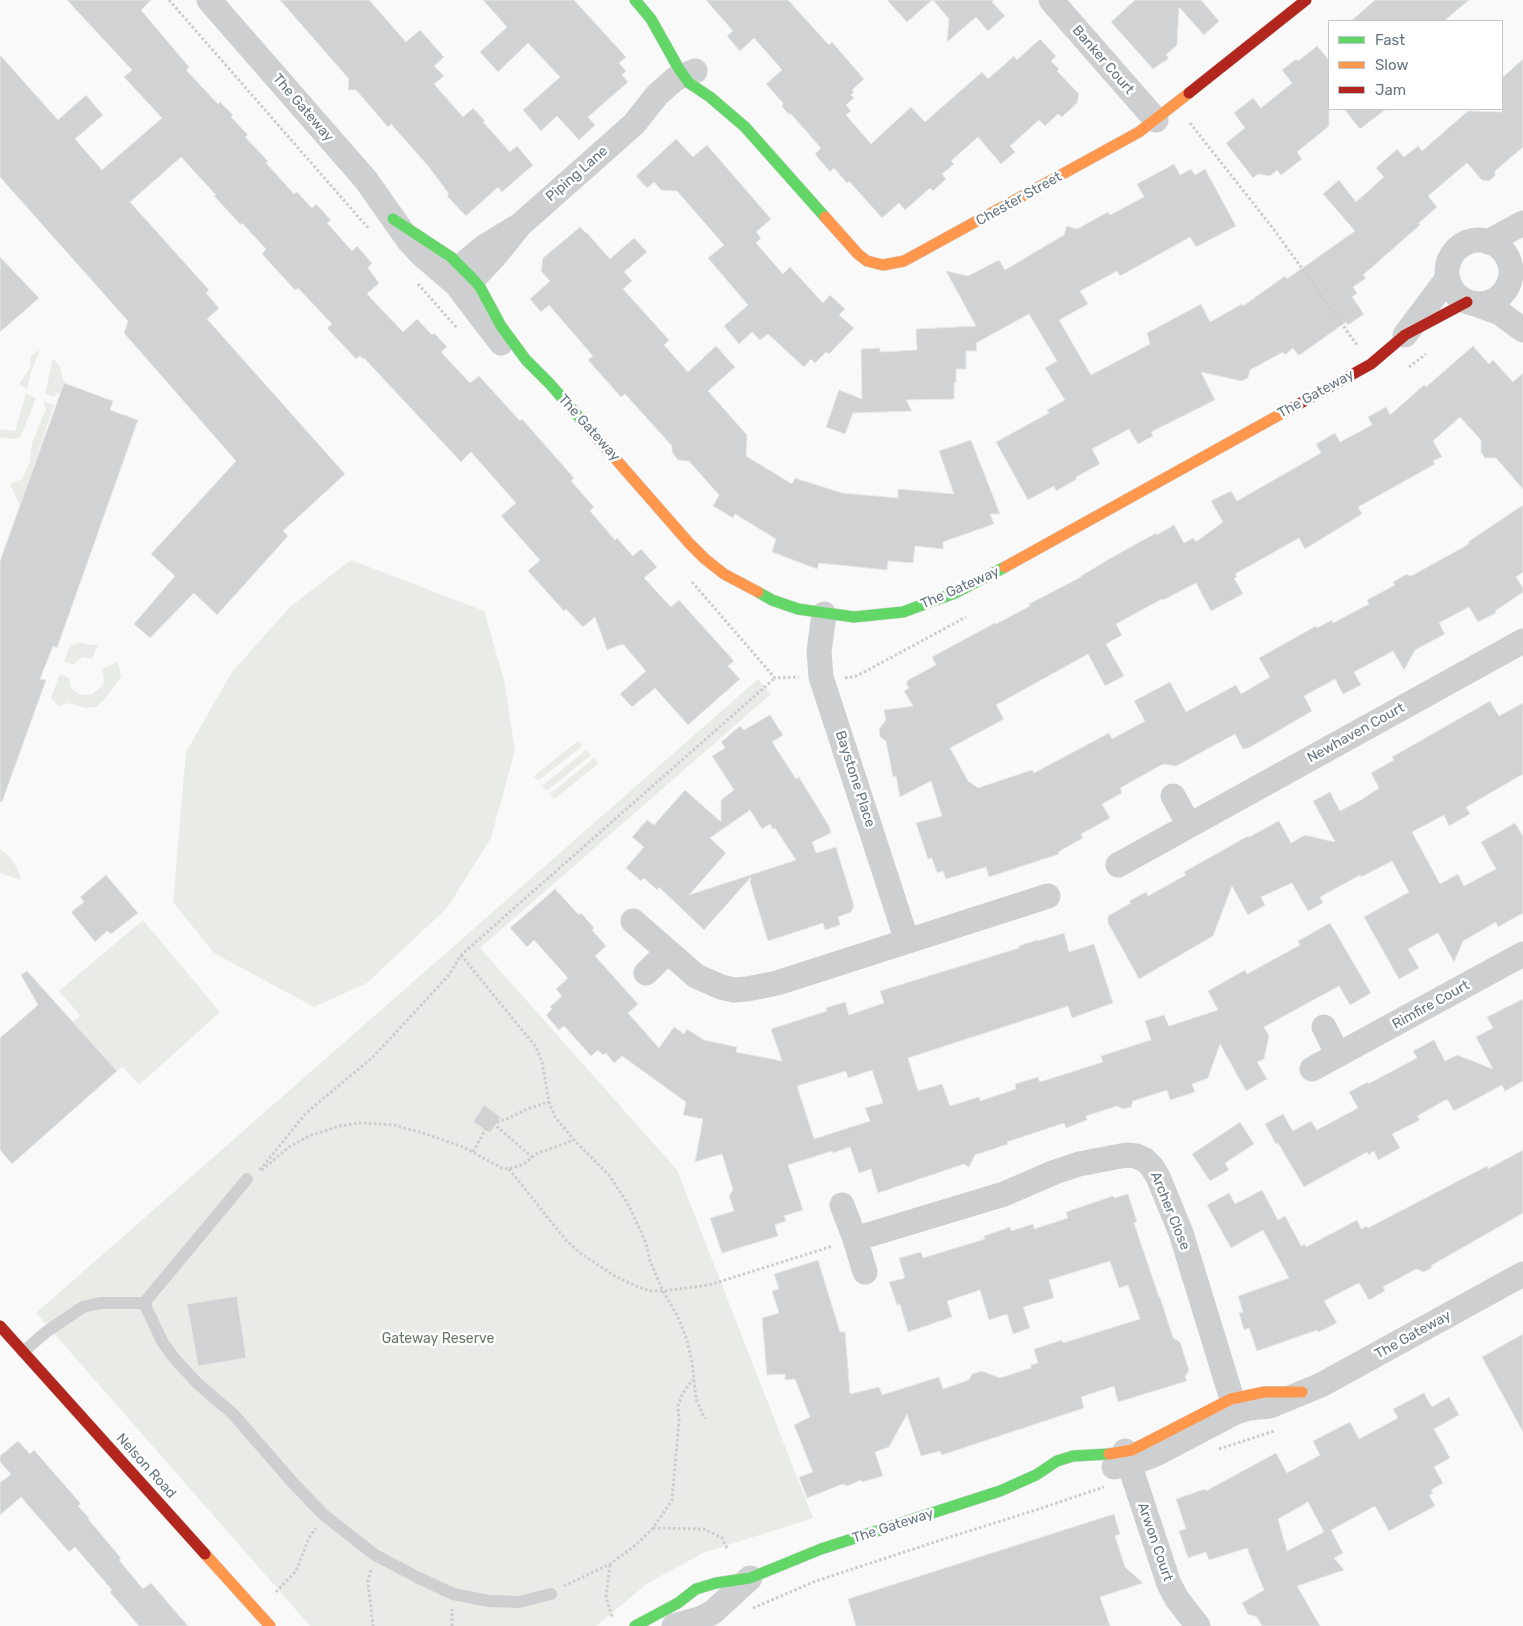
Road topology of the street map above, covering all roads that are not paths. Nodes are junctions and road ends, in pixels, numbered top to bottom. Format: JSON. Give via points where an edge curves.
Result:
{"nodes":[{"id":1,"x":209,"y":0,"type":"edge"},
{"id":2,"x":635,"y":0,"type":"edge"},
{"id":3,"x":1051,"y":0,"type":"edge"},
{"id":4,"x":1306,"y":0,"type":"edge"},
{"id":5,"x":651,"y":19,"type":"joint"},
{"id":6,"x":689,"y":77,"type":"junction"},
{"id":7,"x":1156,"y":120,"type":"junction"},
{"id":8,"x":745,"y":127,"type":"joint"},
{"id":9,"x":1523,"y":223,"type":"edge"},
{"id":10,"x":1488,"y":242,"type":"junction"},
{"id":11,"x":1515,"y":261,"type":"edge"},
{"id":12,"x":463,"y":276,"type":"junction"},
{"id":13,"x":1447,"y":279,"type":"junction"},
{"id":14,"x":1472,"y":303,"type":"junction"},
{"id":15,"x":1523,"y":312,"type":"edge"},
{"id":16,"x":1523,"y":330,"type":"edge"},
{"id":17,"x":1405,"y":335,"type":"junction"},
{"id":18,"x":526,"y":360,"type":"joint"},
{"id":19,"x":824,"y":614,"type":"junction"},
{"id":20,"x":1523,"y":641,"type":"edge"},
{"id":21,"x":1173,"y":796,"type":"dead end"},
{"id":22,"x":1189,"y":825,"type":"junction"},
{"id":23,"x":1118,"y":865,"type":"dead end"},
{"id":24,"x":1048,"y":896,"type":"dead end"},
{"id":25,"x":632,"y":921,"type":"dead end"},
{"id":26,"x":907,"y":941,"type":"junction"},
{"id":27,"x":667,"y":952,"type":"junction"},
{"id":28,"x":1523,"y":954,"type":"edge"},
{"id":29,"x":646,"y":973,"type":"dead end"},
{"id":30,"x":1324,"y":1026,"type":"dead end"},
{"id":31,"x":1338,"y":1055,"type":"junction"},
{"id":32,"x":1312,"y":1069,"type":"dead end"},
{"id":33,"x":247,"y":1179,"type":"dead end"},
{"id":34,"x":842,"y":1205,"type":"dead end"},
{"id":35,"x":855,"y":1239,"type":"junction"},
{"id":36,"x":865,"y":1272,"type":"dead end"},
{"id":37,"x":1523,"y":1274,"type":"edge"},
{"id":38,"x":144,"y":1303,"type":"junction"},
{"id":39,"x":0,"y":1326,"type":"edge"},
{"id":40,"x":23,"y":1352,"type":"junction"},
{"id":41,"x":1233,"y":1405,"type":"junction"},
{"id":42,"x":1127,"y":1458,"type":"junction"},
{"id":43,"x":1036,"y":1475,"type":"joint"},
{"id":44,"x":750,"y":1578,"type":"junction"},
{"id":45,"x":551,"y":1594,"type":"road end"},
{"id":46,"x":270,"y":1626,"type":"edge"},
{"id":47,"x":635,"y":1626,"type":"edge"},
{"id":48,"x":674,"y":1626,"type":"edge"},
{"id":49,"x":1198,"y":1626,"type":"edge"}],
"edges":[{"from":1,"to":12,"type":"street","name":"The Gateway","via":[[359,173],[409,241]]},
{"from":2,"to":5,"type":"street","name":"Chester Street"},
{"from":3,"to":7,"type":"street","name":"Banker Court"},
{"from":4,"to":7,"type":"street","name":"Chester Street"},
{"from":5,"to":6,"type":"street","name":"Chester Street","via":[[675,39]]},
{"from":6,"to":8,"type":"street","name":"Chester Street","via":[[718,89]]},
{"from":6,"to":12,"type":"street","name":"Piping Lane","via":[[684,90],[665,108],[634,124],[520,225],[484,247]]},
{"from":7,"to":8,"type":"street","name":"Chester Street","via":[[1119,144],[919,254],[883,265],[867,261],[858,254]]},
{"from":9,"to":10,"type":"street"},
{"from":10,"to":11,"type":"street"},
{"from":10,"to":13,"type":"street","via":[[1477,240],[1457,249],[1450,257]]},
{"from":11,"to":14,"type":"street","via":[[1504,293],[1488,304]]},
{"from":11,"to":15,"type":"street","via":[[1515,295]]},
{"from":12,"to":18,"type":"street","name":"The Gateway","via":[[502,345]]},
{"from":13,"to":14,"type":"street","via":[[1454,293]]},
{"from":13,"to":17,"type":"street","name":"The Gateway"},
{"from":14,"to":16,"type":"street","via":[[1500,313]]},
{"from":14,"to":17,"type":"street","name":"The Gateway"},
{"from":17,"to":19,"type":"street","name":"The Gateway","via":[[1371,364],[955,593],[903,612],[854,617]]},
{"from":18,"to":19,"type":"street","name":"The Gateway","via":[[705,559],[724,574],[772,600],[798,610]]},
{"from":19,"to":26,"type":"street","name":"Baystone Place","via":[[819,652],[821,677]]},
{"from":20,"to":22,"type":"street","name":"Newhaven Court"},
{"from":21,"to":22,"type":"street"},
{"from":22,"to":23,"type":"street","name":"Newhaven Court"},
{"from":24,"to":26,"type":"street"},
{"from":25,"to":27,"type":"street"},
{"from":26,"to":27,"type":"street","via":[[747,990],[708,983]]},
{"from":27,"to":29,"type":"street"},
{"from":28,"to":31,"type":"street","name":"Rimfire Court"},
{"from":30,"to":31,"type":"street"},
{"from":31,"to":32,"type":"street","name":"Rimfire Court"},
{"from":33,"to":38,"type":"lane"},
{"from":34,"to":35,"type":"street"},
{"from":35,"to":36,"type":"street"},
{"from":35,"to":41,"type":"street","name":"Archer Close","via":[[1004,1194],[1079,1164],[1114,1156],[1136,1156],[1152,1167],[1181,1233]]},
{"from":37,"to":41,"type":"street","name":"The Gateway","via":[[1340,1375],[1270,1406],[1249,1408]]},
{"from":38,"to":40,"type":"lane","via":[[100,1303],[83,1307]]},
{"from":38,"to":45,"type":"lane","via":[[175,1360],[233,1414],[324,1515],[375,1555],[453,1594],[489,1601],[519,1602]]},
{"from":39,"to":40,"type":"street","name":"Nelson Road"},
{"from":40,"to":46,"type":"street","name":"Nelson Road"},
{"from":41,"to":42,"type":"street","name":"The Gateway","via":[[1158,1453]]},
{"from":42,"to":43,"type":"street","name":"The Gateway","via":[[1112,1467]]},
{"from":42,"to":49,"type":"street","name":"Arwon Court","via":[[1166,1576],[1177,1599]]},
{"from":43,"to":44,"type":"street","name":"The Gateway","via":[[1000,1491],[812,1553]]},
{"from":44,"to":47,"type":"street","name":"The Gateway","via":[[696,1589],[678,1603]]},
{"from":44,"to":48,"type":"street","name":"The Gateway","via":[[714,1612]]}]}
